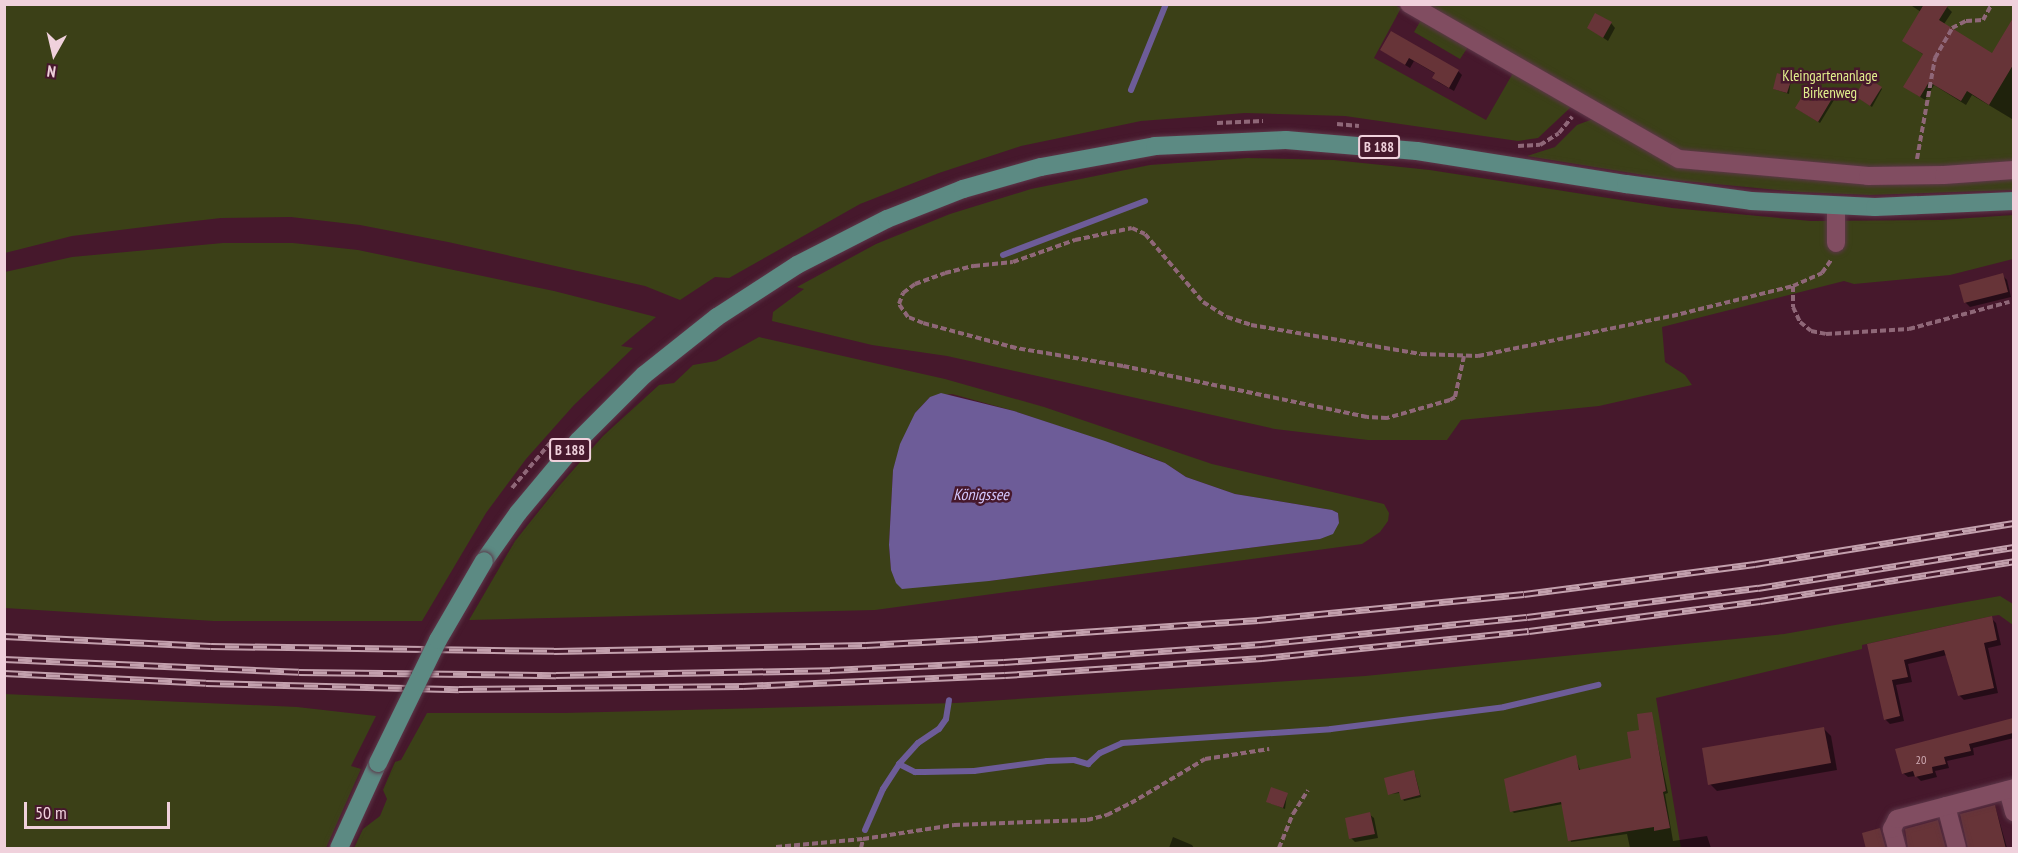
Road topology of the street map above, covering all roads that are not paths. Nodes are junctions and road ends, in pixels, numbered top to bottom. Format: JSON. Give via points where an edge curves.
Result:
{"nodes":[{"id":1,"x":1409,"y":4,"type":"edge"},
{"id":2,"x":2013,"y":170,"type":"edge"},
{"id":3,"x":2013,"y":201,"type":"edge"},
{"id":4,"x":1836,"y":206,"type":"junction"},
{"id":5,"x":1836,"y":243,"type":"road end"},
{"id":6,"x":2011,"y":789,"type":"edge"},
{"id":7,"x":1946,"y":806,"type":"junction"},
{"id":8,"x":2013,"y":812,"type":"edge"},
{"id":9,"x":339,"y":849,"type":"edge"},
{"id":10,"x":1897,"y":849,"type":"edge"},
{"id":11,"x":1957,"y":849,"type":"edge"}],
"edges":[{"from":1,"to":2,"type":"lane","via":[[1680,159],[1813,173],[1917,175]]},
{"from":3,"to":4,"type":"main road","number":"B 188"},
{"from":4,"to":5,"type":"lane"},
{"from":4,"to":9,"type":"main road","number":"B 188","bridge":true,"via":[[1694,194],[1372,146],[1287,140],[1196,142],[1079,158],[963,189],[857,233],[767,283],[672,352],[579,440],[484,561],[438,640]]},
{"from":6,"to":7,"type":"lane"},
{"from":6,"to":8,"type":"lane"},
{"from":7,"to":10,"type":"lane","via":[[1897,819],[1892,829]]},
{"from":7,"to":11,"type":"lane"}]}
